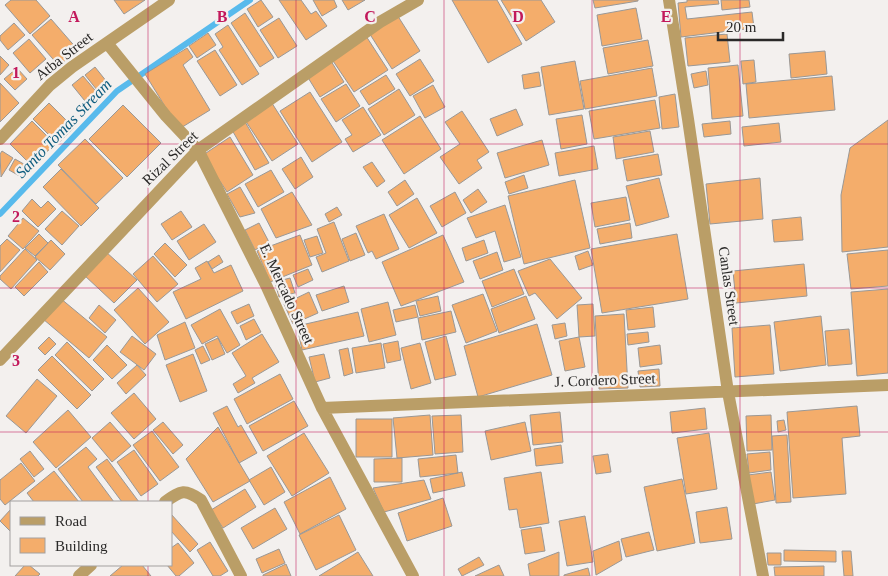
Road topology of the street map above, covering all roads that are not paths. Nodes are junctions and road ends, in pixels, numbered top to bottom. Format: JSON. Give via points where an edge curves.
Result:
{"nodes":[{"id":1,"x":169,"y":0,"type":"edge"},
{"id":2,"x":418,"y":0,"type":"edge"},
{"id":3,"x":669,"y":0,"type":"edge"},
{"id":4,"x":107,"y":43,"type":"junction"},
{"id":5,"x":0,"y":139,"type":"edge"},
{"id":6,"x":198,"y":150,"type":"junction"},
{"id":7,"x":0,"y":360,"type":"edge"},
{"id":8,"x":888,"y":385,"type":"edge"},
{"id":9,"x":728,"y":392,"type":"junction"},
{"id":10,"x":322,"y":408,"type":"junction"},
{"id":11,"x":166,"y":501,"type":"edge"},
{"id":12,"x":90,"y":566,"type":"edge"},
{"id":13,"x":79,"y":576,"type":"edge"},
{"id":14,"x":241,"y":576,"type":"edge"},
{"id":15,"x":413,"y":576,"type":"edge"},
{"id":16,"x":763,"y":576,"type":"edge"}],
"edges":[{"from":1,"to":4,"type":"street","name":"Atba Street"},
{"from":2,"to":6,"type":"street","name":"Rizal Street","via":[[380,22]]},
{"from":3,"to":9,"type":"street","name":"Canlas Street"},
{"from":4,"to":5,"type":"street","name":"Atba Street","via":[[50,85]]},
{"from":4,"to":6,"type":"street","name":"E. Mercado Street"},
{"from":6,"to":7,"type":"street","name":"Rizal Street"},
{"from":6,"to":10,"type":"street","name":"E. Mercado Street","via":[[266,285]]},
{"from":8,"to":9,"type":"street","name":"J. Cordero Street"},
{"from":9,"to":10,"type":"street","name":"J. Cordero Street"},
{"from":9,"to":16,"type":"street","name":"Canlas Street"},
{"from":10,"to":15,"type":"street","name":"E. Mercado Street"},
{"from":11,"to":14,"type":"street","via":[[178,492],[189,492],[201,500]]},
{"from":12,"to":13,"type":"street"}]}
